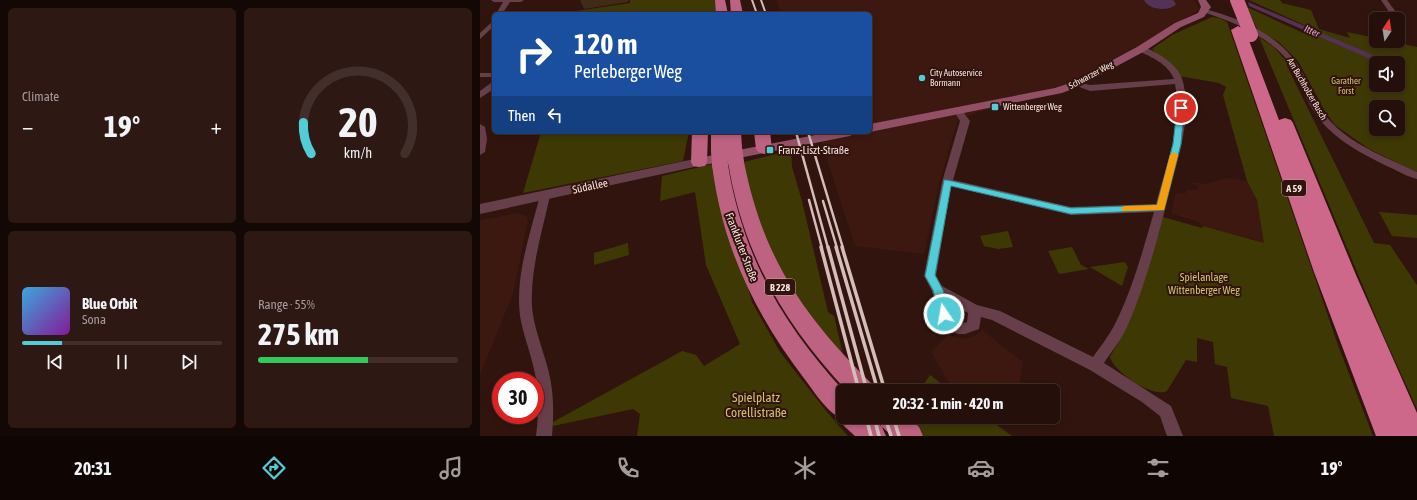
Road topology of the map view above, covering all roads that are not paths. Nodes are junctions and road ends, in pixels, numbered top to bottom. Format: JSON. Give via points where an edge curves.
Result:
{"nodes":[{"id":1,"x":494,"y":0,"type":"edge"},
{"id":2,"x":521,"y":0,"type":"edge"},
{"id":3,"x":720,"y":0,"type":"edge"},
{"id":4,"x":735,"y":0,"type":"edge"},
{"id":5,"x":1202,"y":0,"type":"edge"},
{"id":6,"x":1227,"y":0,"type":"edge"},
{"id":7,"x":1237,"y":0,"type":"edge"},
{"id":8,"x":1384,"y":0,"type":"edge"},
{"id":9,"x":507,"y":1,"type":"edge"},
{"id":10,"x":1205,"y":11,"type":"junction"},
{"id":11,"x":500,"y":12,"type":"edge"},
{"id":12,"x":722,"y":12,"type":"edge"},
{"id":13,"x":737,"y":12,"type":"edge"},
{"id":14,"x":1393,"y":12,"type":"edge"},
{"id":15,"x":492,"y":24,"type":"edge"},
{"id":16,"x":1244,"y":33,"type":"junction"},
{"id":17,"x":480,"y":37,"type":"edge"},
{"id":18,"x":1141,"y":49,"type":"junction"},
{"id":19,"x":480,"y":75,"type":"edge"},
{"id":20,"x":492,"y":75,"type":"edge"},
{"id":21,"x":1179,"y":80,"type":"junction"},
{"id":22,"x":1076,"y":84,"type":"junction"},
{"id":23,"x":492,"y":87,"type":"edge"},
{"id":24,"x":480,"y":96,"type":"edge"},
{"id":25,"x":958,"y":111,"type":"junction"},
{"id":26,"x":480,"y":127,"type":"edge"},
{"id":27,"x":872,"y":128,"type":"edge"},
{"id":28,"x":700,"y":134,"type":"edge"},
{"id":29,"x":720,"y":134,"type":"edge"},
{"id":30,"x":733,"y":134,"type":"edge"},
{"id":31,"x":762,"y":134,"type":"edge"},
{"id":32,"x":839,"y":134,"type":"edge"},
{"id":33,"x":764,"y":148,"type":"junction"},
{"id":34,"x":480,"y":152,"type":"edge"},
{"id":35,"x":727,"y":157,"type":"junction"},
{"id":36,"x":699,"y":162,"type":"junction"},
{"id":37,"x":1417,"y":176,"type":"edge"},
{"id":38,"x":947,"y":182,"type":"junction"},
{"id":39,"x":545,"y":196,"type":"junction"},
{"id":40,"x":1161,"y":208,"type":"junction"},
{"id":41,"x":480,"y":209,"type":"edge"},
{"id":42,"x":938,"y":290,"type":"junction"},
{"id":43,"x":974,"y":310,"type":"junction"},
{"id":44,"x":1095,"y":365,"type":"junction"},
{"id":45,"x":856,"y":384,"type":"edge"},
{"id":46,"x":836,"y":399,"type":"edge"},
{"id":47,"x":860,"y":424,"type":"edge"},
{"id":48,"x":897,"y":424,"type":"edge"},
{"id":49,"x":544,"y":436,"type":"edge"},
{"id":50,"x":873,"y":436,"type":"edge"},
{"id":51,"x":910,"y":436,"type":"edge"},
{"id":52,"x":1175,"y":436,"type":"edge"},
{"id":53,"x":1390,"y":436,"type":"edge"},
{"id":54,"x":1413,"y":436,"type":"edge"}],
"edges":[{"from":1,"to":9,"type":"street"},
{"from":2,"to":9,"type":"street"},
{"from":3,"to":12,"type":"highway"},
{"from":4,"to":13,"type":"highway"},
{"from":5,"to":10,"type":"main road","via":[[1206,7]]},
{"from":6,"to":16,"type":"highway","number":"A 59"},
{"from":7,"to":16,"type":"highway","number":"A 59","bridge":true},
{"from":8,"to":14,"type":"street"},
{"from":9,"to":11,"type":"street"},
{"from":10,"to":18,"type":"main road","name":"Schwarzer Weg"},
{"from":10,"to":37,"type":"street","name":"Am Buchholzer Busch","via":[[1243,26],[1279,47],[1293,63],[1316,109],[1331,128],[1350,143]]},
{"from":15,"to":17,"type":"street"},
{"from":16,"to":53,"type":"highway","number":"A 59","via":[[1322,265]]},
{"from":16,"to":54,"type":"highway","number":"A 59"},
{"from":18,"to":21,"type":"street","via":[[1161,58]]},
{"from":18,"to":22,"type":"main road","name":"Schwarzer Weg"},
{"from":19,"to":20,"type":"street"},
{"from":21,"to":22,"type":"street","via":[[1090,88]]},
{"from":21,"to":40,"type":"street","via":[[1180,123]]},
{"from":22,"to":25,"type":"main road","name":"Schwarzer Weg","via":[[1058,91]]},
{"from":23,"to":24,"type":"street"},
{"from":25,"to":27,"type":"main road","name":"Schwarzer Weg"},
{"from":25,"to":38,"type":"street","via":[[965,122]]},
{"from":26,"to":34,"type":"street"},
{"from":28,"to":36,"type":"highway"},
{"from":29,"to":35,"type":"highway","name":"Frankfurter Straße","number":"B 228"},
{"from":30,"to":35,"type":"highway","name":"Frankfurter Straße","number":"B 228"},
{"from":31,"to":33,"type":"highway"},
{"from":32,"to":33,"type":"main road"},
{"from":33,"to":36,"type":"main road"},
{"from":35,"to":45,"type":"highway","name":"Frankfurter Straße","number":"B 228","via":[[749,221],[773,273],[817,341]]},
{"from":35,"to":46,"type":"highway","name":"Frankfurter Straße","number":"B 228","via":[[723,190],[744,259],[768,309],[808,366]]},
{"from":36,"to":39,"type":"street","name":"Südallee"},
{"from":38,"to":40,"type":"street","via":[[1071,211]]},
{"from":38,"to":42,"type":"street","via":[[930,276]]},
{"from":39,"to":41,"type":"street","name":"Südallee"},
{"from":39,"to":49,"type":"street","via":[[528,281],[526,308],[532,341],[544,378]]},
{"from":40,"to":44,"type":"street","via":[[1138,280],[1119,328]]},
{"from":42,"to":43,"type":"street"},
{"from":42,"to":43,"type":"street","via":[[944,314],[950,323],[960,329],[974,325]]},
{"from":43,"to":44,"type":"street","via":[[995,315]]},
{"from":44,"to":52,"type":"street","via":[[1147,396],[1166,411]]},
{"from":47,"to":50,"type":"highway"},
{"from":48,"to":51,"type":"highway"}]}
